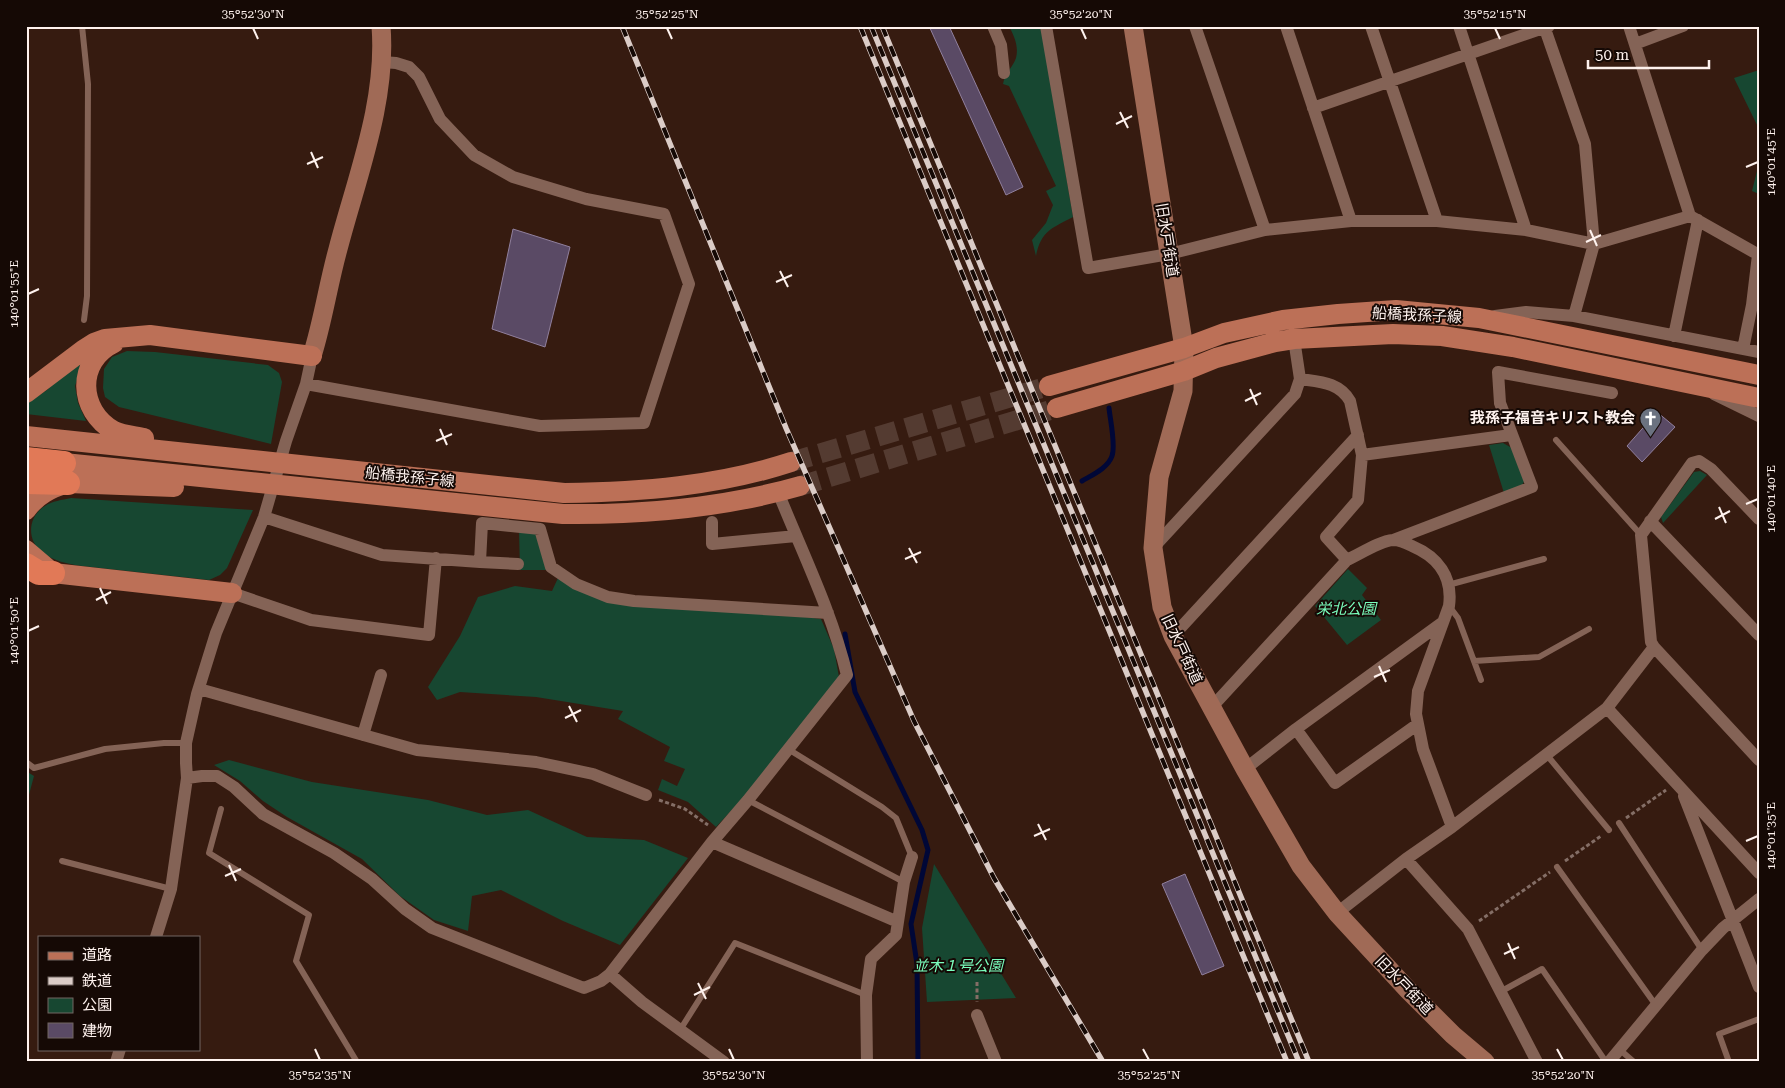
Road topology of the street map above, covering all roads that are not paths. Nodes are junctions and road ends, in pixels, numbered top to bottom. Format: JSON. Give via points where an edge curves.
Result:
{"nodes":[{"id":1,"x":82,"y":26,"type":"edge"},
{"id":2,"x":381,"y":26,"type":"edge"},
{"id":3,"x":993,"y":26,"type":"edge"},
{"id":4,"x":1046,"y":26,"type":"edge"},
{"id":5,"x":1133,"y":26,"type":"edge"},
{"id":6,"x":1195,"y":26,"type":"edge"},
{"id":7,"x":1286,"y":26,"type":"edge"},
{"id":8,"x":1371,"y":26,"type":"edge"},
{"id":9,"x":1459,"y":26,"type":"edge"},
{"id":10,"x":1629,"y":26,"type":"edge"},
{"id":11,"x":1683,"y":26,"type":"edge"},
{"id":12,"x":1546,"y":27,"type":"edge"},
{"id":13,"x":1635,"y":44,"type":"junction"},
{"id":14,"x":1469,"y":54,"type":"junction"},
{"id":15,"x":382,"y":62,"type":"junction"},
{"id":16,"x":1004,"y":73,"type":"dead end"},
{"id":17,"x":1390,"y":81,"type":"junction"},
{"id":18,"x":1313,"y":108,"type":"junction"},
{"id":19,"x":1694,"y":218,"type":"junction"},
{"id":20,"x":1351,"y":221,"type":"junction"},
{"id":21,"x":1437,"y":221,"type":"junction"},
{"id":22,"x":1265,"y":230,"type":"junction"},
{"id":23,"x":1526,"y":230,"type":"junction"},
{"id":24,"x":1594,"y":244,"type":"junction"},
{"id":25,"x":1169,"y":254,"type":"junction"},
{"id":26,"x":1758,"y":255,"type":"edge"},
{"id":27,"x":1755,"y":306,"type":"edge"},
{"id":28,"x":1574,"y":316,"type":"junction"},
{"id":29,"x":1479,"y":318,"type":"junction"},
{"id":30,"x":84,"y":320,"type":"dead end"},
{"id":31,"x":132,"y":336,"type":"junction"},
{"id":32,"x":1674,"y":336,"type":"junction"},
{"id":33,"x":1294,"y":339,"type":"junction"},
{"id":34,"x":1184,"y":348,"type":"junction"},
{"id":35,"x":1743,"y":349,"type":"junction"},
{"id":36,"x":1759,"y":352,"type":"edge"},
{"id":37,"x":312,"y":356,"type":"junction"},
{"id":38,"x":1184,"y":370,"type":"junction"},
{"id":39,"x":1759,"y":375,"type":"edge"},
{"id":40,"x":1300,"y":379,"type":"junction"},
{"id":41,"x":306,"y":384,"type":"junction"},
{"id":42,"x":1048,"y":386,"type":"tunnel mouth"},
{"id":43,"x":1696,"y":386,"type":"junction"},
{"id":44,"x":1612,"y":393,"type":"dead end"},
{"id":45,"x":26,"y":394,"type":"edge"},
{"id":46,"x":1759,"y":398,"type":"edge"},
{"id":47,"x":1057,"y":408,"type":"tunnel mouth"},
{"id":48,"x":1759,"y":416,"type":"edge"},
{"id":49,"x":1358,"y":435,"type":"junction"},
{"id":50,"x":1511,"y":435,"type":"junction"},
{"id":51,"x":26,"y":436,"type":"edge"},
{"id":52,"x":1556,"y":440,"type":"dead end"},
{"id":53,"x":1362,"y":455,"type":"junction"},
{"id":54,"x":26,"y":459,"type":"edge"},
{"id":55,"x":241,"y":459,"type":"junction"},
{"id":56,"x":791,"y":462,"type":"tunnel mouth"},
{"id":57,"x":66,"y":473,"type":"junction"},
{"id":58,"x":26,"y":482,"type":"edge"},
{"id":59,"x":800,"y":486,"type":"tunnel mouth"},
{"id":60,"x":778,"y":492,"type":"junction"},
{"id":61,"x":26,"y":510,"type":"edge"},
{"id":62,"x":265,"y":515,"type":"junction"},
{"id":63,"x":482,"y":515,"type":"junction"},
{"id":64,"x":1759,"y":519,"type":"edge"},
{"id":65,"x":1650,"y":521,"type":"junction"},
{"id":66,"x":712,"y":522,"type":"dead end"},
{"id":67,"x":1641,"y":535,"type":"junction"},
{"id":68,"x":796,"y":536,"type":"junction"},
{"id":69,"x":1393,"y":540,"type":"junction"},
{"id":70,"x":1153,"y":548,"type":"junction"},
{"id":71,"x":26,"y":550,"type":"edge"},
{"id":72,"x":436,"y":558,"type":"junction"},
{"id":73,"x":1544,"y":559,"type":"dead end"},
{"id":74,"x":1347,"y":560,"type":"junction"},
{"id":75,"x":480,"y":562,"type":"junction"},
{"id":76,"x":518,"y":564,"type":"dead end"},
{"id":77,"x":26,"y":565,"type":"edge"},
{"id":78,"x":53,"y":573,"type":"junction"},
{"id":79,"x":1448,"y":586,"type":"junction"},
{"id":80,"x":232,"y":594,"type":"junction"},
{"id":81,"x":1449,"y":606,"type":"junction"},
{"id":82,"x":828,"y":613,"type":"junction"},
{"id":83,"x":1444,"y":621,"type":"junction"},
{"id":84,"x":1589,"y":629,"type":"dead end"},
{"id":85,"x":1759,"y":635,"type":"edge"},
{"id":86,"x":1173,"y":636,"type":"junction"},
{"id":87,"x":1654,"y":648,"type":"junction"},
{"id":88,"x":1474,"y":661,"type":"junction"},
{"id":89,"x":381,"y":675,"type":"dead end"},
{"id":90,"x":1481,"y":680,"type":"dead end"},
{"id":91,"x":199,"y":689,"type":"junction"},
{"id":92,"x":1212,"y":708,"type":"junction"},
{"id":93,"x":1607,"y":708,"type":"junction"},
{"id":94,"x":1418,"y":724,"type":"junction"},
{"id":95,"x":1296,"y":729,"type":"junction"},
{"id":96,"x":363,"y":735,"type":"junction"},
{"id":97,"x":186,"y":743,"type":"junction"},
{"id":98,"x":788,"y":749,"type":"junction"},
{"id":99,"x":1546,"y":754,"type":"junction"},
{"id":100,"x":1759,"y":760,"type":"edge"},
{"id":101,"x":26,"y":762,"type":"edge"},
{"id":102,"x":1245,"y":769,"type":"junction"},
{"id":103,"x":188,"y":778,"type":"junction"},
{"id":104,"x":1682,"y":789,"type":"junction"},
{"id":105,"x":646,"y":795,"type":"road end"},
{"id":106,"x":748,"y":800,"type":"junction"},
{"id":107,"x":221,"y":809,"type":"dead end"},
{"id":108,"x":1619,"y":823,"type":"dead end"},
{"id":109,"x":1452,"y":827,"type":"junction"},
{"id":110,"x":1609,"y":830,"type":"dead end"},
{"id":111,"x":715,"y":838,"type":"junction"},
{"id":112,"x":912,"y":857,"type":"joint"},
{"id":113,"x":1406,"y":859,"type":"junction"},
{"id":114,"x":62,"y":861,"type":"dead end"},
{"id":115,"x":1557,"y":866,"type":"dead end"},
{"id":116,"x":1759,"y":873,"type":"edge"},
{"id":117,"x":904,"y":882,"type":"junction"},
{"id":118,"x":171,"y":888,"type":"junction"},
{"id":119,"x":1759,"y":899,"type":"edge"},
{"id":120,"x":1337,"y":913,"type":"junction"},
{"id":121,"x":1734,"y":920,"type":"junction"},
{"id":122,"x":898,"y":922,"type":"junction"},
{"id":123,"x":156,"y":936,"type":"edge"},
{"id":124,"x":1702,"y":950,"type":"junction"},
{"id":125,"x":610,"y":974,"type":"junction"},
{"id":126,"x":1759,"y":987,"type":"edge"},
{"id":127,"x":1500,"y":992,"type":"junction"},
{"id":128,"x":866,"y":995,"type":"junction"},
{"id":129,"x":1656,"y":1004,"type":"junction"},
{"id":130,"x":978,"y":1015,"type":"road end"},
{"id":131,"x":1759,"y":1019,"type":"edge"},
{"id":132,"x":680,"y":1030,"type":"junction"},
{"id":133,"x":1619,"y":1049,"type":"junction"},
{"id":134,"x":120,"y":1050,"type":"edge"},
{"id":135,"x":116,"y":1062,"type":"edge"},
{"id":136,"x":357,"y":1062,"type":"edge"},
{"id":137,"x":724,"y":1062,"type":"edge"},
{"id":138,"x":867,"y":1062,"type":"edge"},
{"id":139,"x":996,"y":1062,"type":"edge"},
{"id":140,"x":1485,"y":1062,"type":"edge"},
{"id":141,"x":1537,"y":1062,"type":"edge"},
{"id":142,"x":1607,"y":1062,"type":"edge"},
{"id":143,"x":1634,"y":1062,"type":"edge"},
{"id":144,"x":1729,"y":1062,"type":"edge"}],
"edges":[{"from":1,"to":30,"type":"lane","via":[[88,84],[87,296]]},
{"from":2,"to":15,"type":"street"},
{"from":3,"to":16,"type":"street","via":[[1002,45]]},
{"from":4,"to":25,"type":"street","via":[[1088,268]]},
{"from":5,"to":25,"type":"street","name":"旧水戸街道"},
{"from":6,"to":22,"type":"street"},
{"from":7,"to":18,"type":"street"},
{"from":8,"to":17,"type":"street"},
{"from":9,"to":14,"type":"street"},
{"from":10,"to":13,"type":"street"},
{"from":11,"to":13,"type":"street"},
{"from":12,"to":14,"type":"street"},
{"from":12,"to":24,"type":"street","via":[[1585,144]]},
{"from":13,"to":19,"type":"street"},
{"from":14,"to":17,"type":"street"},
{"from":14,"to":23,"type":"street"},
{"from":15,"to":37,"type":"street","via":[[376,106]]},
{"from":15,"to":41,"type":"street","via":[[409,67],[419,77],[440,119],[474,155],[513,177],[586,198],[664,214],[689,284],[644,423],[540,426]]},
{"from":17,"to":18,"type":"street"},
{"from":17,"to":21,"type":"street"},
{"from":18,"to":20,"type":"street"},
{"from":19,"to":24,"type":"street"},
{"from":19,"to":26,"type":"street"},
{"from":19,"to":32,"type":"street"},
{"from":20,"to":21,"type":"street"},
{"from":20,"to":22,"type":"street"},
{"from":21,"to":23,"type":"street"},
{"from":22,"to":25,"type":"street"},
{"from":23,"to":24,"type":"street"},
{"from":24,"to":28,"type":"street"},
{"from":25,"to":34,"type":"street","name":"旧水戸街道"},
{"from":26,"to":27,"type":"street"},
{"from":27,"to":35,"type":"street"},
{"from":28,"to":29,"type":"street","via":[[1526,312]]},
{"from":28,"to":32,"type":"street"},
{"from":29,"to":34,"type":"main road","name":"船橋我孫子線","via":[[1396,310],[1338,314],[1283,320],[1224,333]]},
{"from":29,"to":39,"type":"main road","name":"船橋我孫子線"},
{"from":31,"to":37,"type":"main road","via":[[150,335]]},
{"from":31,"to":45,"type":"main road","via":[[94,343]]},
{"from":31,"to":55,"type":"main road","via":[[111,344],[96,356],[89,369],[85,386],[96,415],[115,431]]},
{"from":32,"to":35,"type":"street"},
{"from":33,"to":38,"type":"main road","name":"船橋我孫子線","via":[[1216,358]]},
{"from":33,"to":40,"type":"street"},
{"from":33,"to":43,"type":"main road","name":"船橋我孫子線","via":[[1377,334],[1442,336],[1513,347]]},
{"from":34,"to":38,"type":"street","name":"旧水戸街道"},
{"from":34,"to":42,"type":"main road","name":"船橋我孫子線"},
{"from":35,"to":36,"type":"street"},
{"from":37,"to":41,"type":"street"},
{"from":38,"to":47,"type":"main road","name":"船橋我孫子線"},
{"from":38,"to":70,"type":"street","name":"旧水戸街道","via":[[1183,391],[1159,476]]},
{"from":40,"to":49,"type":"street","via":[[1335,385],[1346,394]]},
{"from":40,"to":70,"type":"street","via":[[1295,394]]},
{"from":41,"to":62,"type":"street"},
{"from":43,"to":46,"type":"main road","name":"船橋我孫子線"},
{"from":43,"to":48,"type":"street"},
{"from":44,"to":50,"type":"street","via":[[1498,372],[1500,403]]},
{"from":49,"to":53,"type":"street"},
{"from":49,"to":86,"type":"street"},
{"from":50,"to":53,"type":"street"},
{"from":50,"to":69,"type":"street","via":[[1532,487]]},
{"from":51,"to":55,"type":"main road","name":"船橋我孫子線"},
{"from":52,"to":67,"type":"lane"},
{"from":53,"to":74,"type":"street","via":[[1358,500],[1326,536]]},
{"from":54,"to":57,"type":"highway"},
{"from":55,"to":56,"type":"main road","name":"船橋我孫子線","via":[[564,493],[614,492],[711,482]]},
{"from":57,"to":58,"type":"highway"},
{"from":57,"to":61,"type":"main road"},
{"from":57,"to":63,"type":"main road","name":"船橋我孫子線","via":[[253,484]]},
{"from":59,"to":60,"type":"main road","name":"船橋我孫子線"},
{"from":60,"to":63,"type":"main road","name":"船橋我孫子線","via":[[667,511]]},
{"from":60,"to":68,"type":"street"},
{"from":62,"to":72,"type":"street","via":[[382,555]]},
{"from":62,"to":80,"type":"street"},
{"from":63,"to":75,"type":"street"},
{"from":63,"to":82,"type":"street","via":[[540,529],[551,567],[576,584],[608,596],[634,601]]},
{"from":64,"to":65,"type":"street","via":[[1711,469],[1699,461],[1686,468]]},
{"from":65,"to":67,"type":"street"},
{"from":65,"to":85,"type":"street"},
{"from":66,"to":68,"type":"street","via":[[712,544]]},
{"from":67,"to":87,"type":"street"},
{"from":68,"to":82,"type":"street"},
{"from":69,"to":74,"type":"street"},
{"from":69,"to":79,"type":"street","via":[[1426,552],[1443,570]]},
{"from":70,"to":86,"type":"street","name":"旧水戸街道","via":[[1162,607]]},
{"from":71,"to":78,"type":"main road"},
{"from":72,"to":75,"type":"street"},
{"from":72,"to":80,"type":"street","via":[[429,635],[311,620]]},
{"from":73,"to":79,"type":"lane"},
{"from":74,"to":92,"type":"street"},
{"from":75,"to":76,"type":"street"},
{"from":77,"to":78,"type":"highway","via":[[39,573]]},
{"from":78,"to":80,"type":"main road"},
{"from":79,"to":81,"type":"street"},
{"from":80,"to":91,"type":"street"},
{"from":81,"to":83,"type":"street"},
{"from":81,"to":88,"type":"lane","via":[[1458,618]]},
{"from":82,"to":98,"type":"street","via":[[847,675]]},
{"from":83,"to":94,"type":"street","via":[[1418,691]]},
{"from":83,"to":95,"type":"street"},
{"from":84,"to":88,"type":"lane","via":[[1539,657]]},
{"from":86,"to":92,"type":"street","name":"旧水戸街道"},
{"from":87,"to":93,"type":"street"},
{"from":87,"to":100,"type":"street"},
{"from":88,"to":90,"type":"lane"},
{"from":89,"to":96,"type":"street"},
{"from":91,"to":96,"type":"street"},
{"from":91,"to":97,"type":"street"},
{"from":92,"to":102,"type":"street","name":"旧水戸街道"},
{"from":93,"to":99,"type":"street"},
{"from":93,"to":104,"type":"street"},
{"from":94,"to":95,"type":"street","via":[[1335,783]]},
{"from":94,"to":109,"type":"street","via":[[1423,749]]},
{"from":95,"to":102,"type":"street"},
{"from":96,"to":105,"type":"street","via":[[416,750],[536,762],[593,774]]},
{"from":97,"to":101,"type":"lane","via":[[105,748],[34,768]]},
{"from":97,"to":103,"type":"street"},
{"from":98,"to":106,"type":"street"},
{"from":98,"to":112,"type":"lane","via":[[896,818]]},
{"from":99,"to":109,"type":"street"},
{"from":99,"to":110,"type":"lane"},
{"from":102,"to":120,"type":"street","name":"旧水戸街道","via":[[1301,866]]},
{"from":103,"to":118,"type":"street"},
{"from":103,"to":125,"type":"street","via":[[217,776],[263,814],[334,853],[372,879],[432,928],[584,988]]},
{"from":104,"to":116,"type":"street"},
{"from":104,"to":121,"type":"street"},
{"from":106,"to":111,"type":"street"},
{"from":106,"to":117,"type":"lane"},
{"from":107,"to":136,"type":"lane","via":[[209,853],[309,915],[296,961]]},
{"from":108,"to":124,"type":"lane"},
{"from":109,"to":113,"type":"street"},
{"from":111,"to":122,"type":"street"},
{"from":111,"to":125,"type":"street"},
{"from":112,"to":117,"type":"street"},
{"from":113,"to":120,"type":"street"},
{"from":113,"to":127,"type":"street","via":[[1468,929]]},
{"from":114,"to":118,"type":"lane"},
{"from":115,"to":129,"type":"lane"},
{"from":117,"to":122,"type":"street"},
{"from":118,"to":123,"type":"street"},
{"from":119,"to":121,"type":"street"},
{"from":120,"to":140,"type":"street","name":"旧水戸街道","via":[[1408,990]]},
{"from":121,"to":124,"type":"street"},
{"from":121,"to":126,"type":"street"},
{"from":122,"to":128,"type":"street","via":[[896,935],[870,959]]},
{"from":124,"to":129,"type":"street"},
{"from":125,"to":132,"type":"street"},
{"from":127,"to":141,"type":"street"},
{"from":127,"to":142,"type":"lane","via":[[1542,969]]},
{"from":128,"to":132,"type":"lane","via":[[735,943]]},
{"from":128,"to":138,"type":"street"},
{"from":129,"to":133,"type":"street"},
{"from":130,"to":139,"type":"street"},
{"from":131,"to":144,"type":"lane","via":[[1719,1034]]},
{"from":132,"to":137,"type":"street"},
{"from":133,"to":142,"type":"street"},
{"from":133,"to":143,"type":"lane"},
{"from":134,"to":135,"type":"street"}]}
